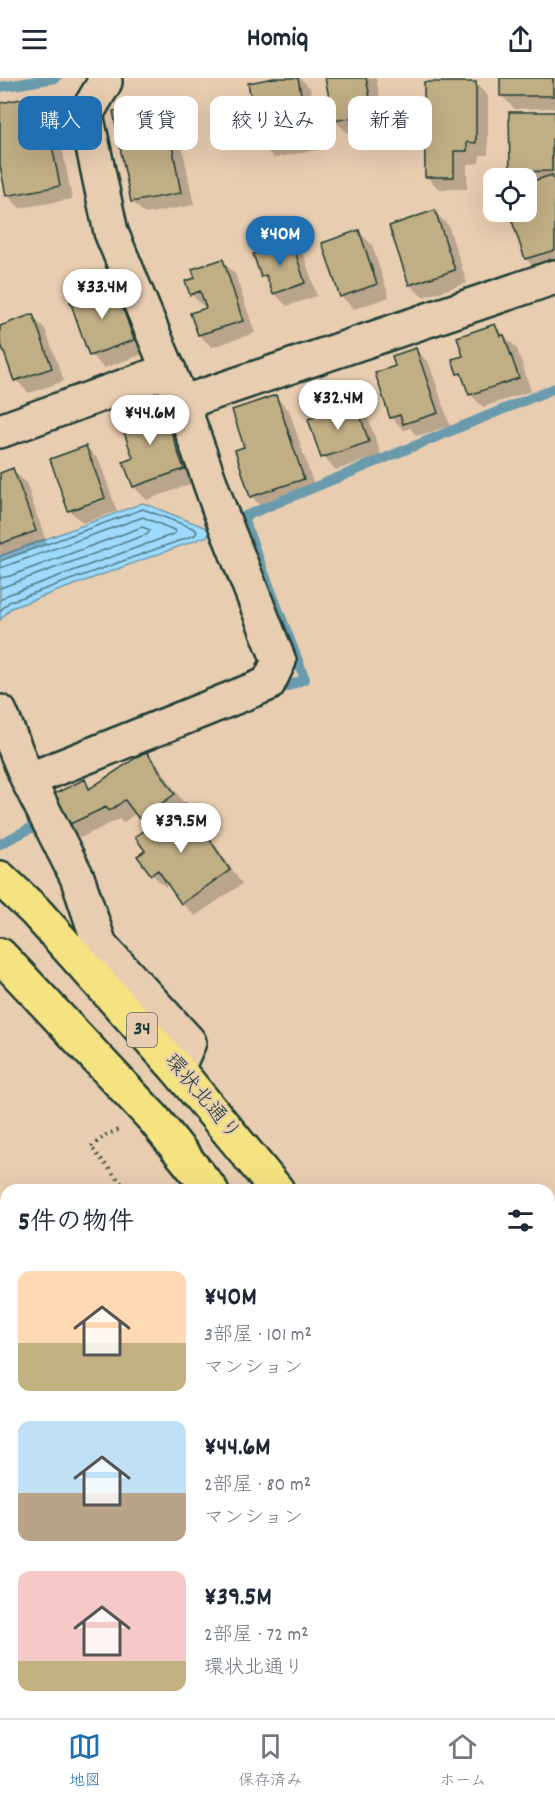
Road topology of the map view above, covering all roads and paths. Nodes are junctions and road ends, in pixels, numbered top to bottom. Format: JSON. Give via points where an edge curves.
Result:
{"nodes":[{"id":1,"x":105,"y":80,"type":"edge"},
{"id":2,"x":555,"y":277,"type":"edge"},
{"id":3,"x":169,"y":370,"type":"junction"},
{"id":4,"x":183,"y":403,"type":"junction"},
{"id":5,"x":0,"y":431,"type":"edge"},
{"id":6,"x":0,"y":712,"type":"edge"},
{"id":7,"x":34,"y":793,"type":"junction"},
{"id":8,"x":0,"y":878,"type":"edge"},
{"id":9,"x":0,"y":955,"type":"edge"},
{"id":10,"x":177,"y":1069,"type":"junction"},
{"id":11,"x":153,"y":1118,"type":"junction"},
{"id":12,"x":122,"y":1184,"type":"edge"},
{"id":13,"x":206,"y":1184,"type":"edge"},
{"id":14,"x":272,"y":1184,"type":"edge"}],
"edges":[{"from":1,"to":3,"type":"street","via":[[86,114],[111,232]]},
{"from":2,"to":4,"type":"street"},
{"from":3,"to":4,"type":"street"},
{"from":3,"to":5,"type":"street"},
{"from":4,"to":7,"type":"street","via":[[279,661],[268,684]]},
{"from":6,"to":7,"type":"street"},
{"from":7,"to":10,"type":"street","via":[[77,877],[100,945],[189,1042]]},
{"from":8,"to":10,"type":"highway","name":"環状北通り","number":"34","via":[[35,911]]},
{"from":9,"to":11,"type":"highway","number":"34"},
{"from":10,"to":14,"type":"highway","name":"環状北通り","number":"34"},
{"from":11,"to":12,"type":"path","via":[[106,1135],[91,1147]]},
{"from":11,"to":13,"type":"highway","number":"34"}]}
